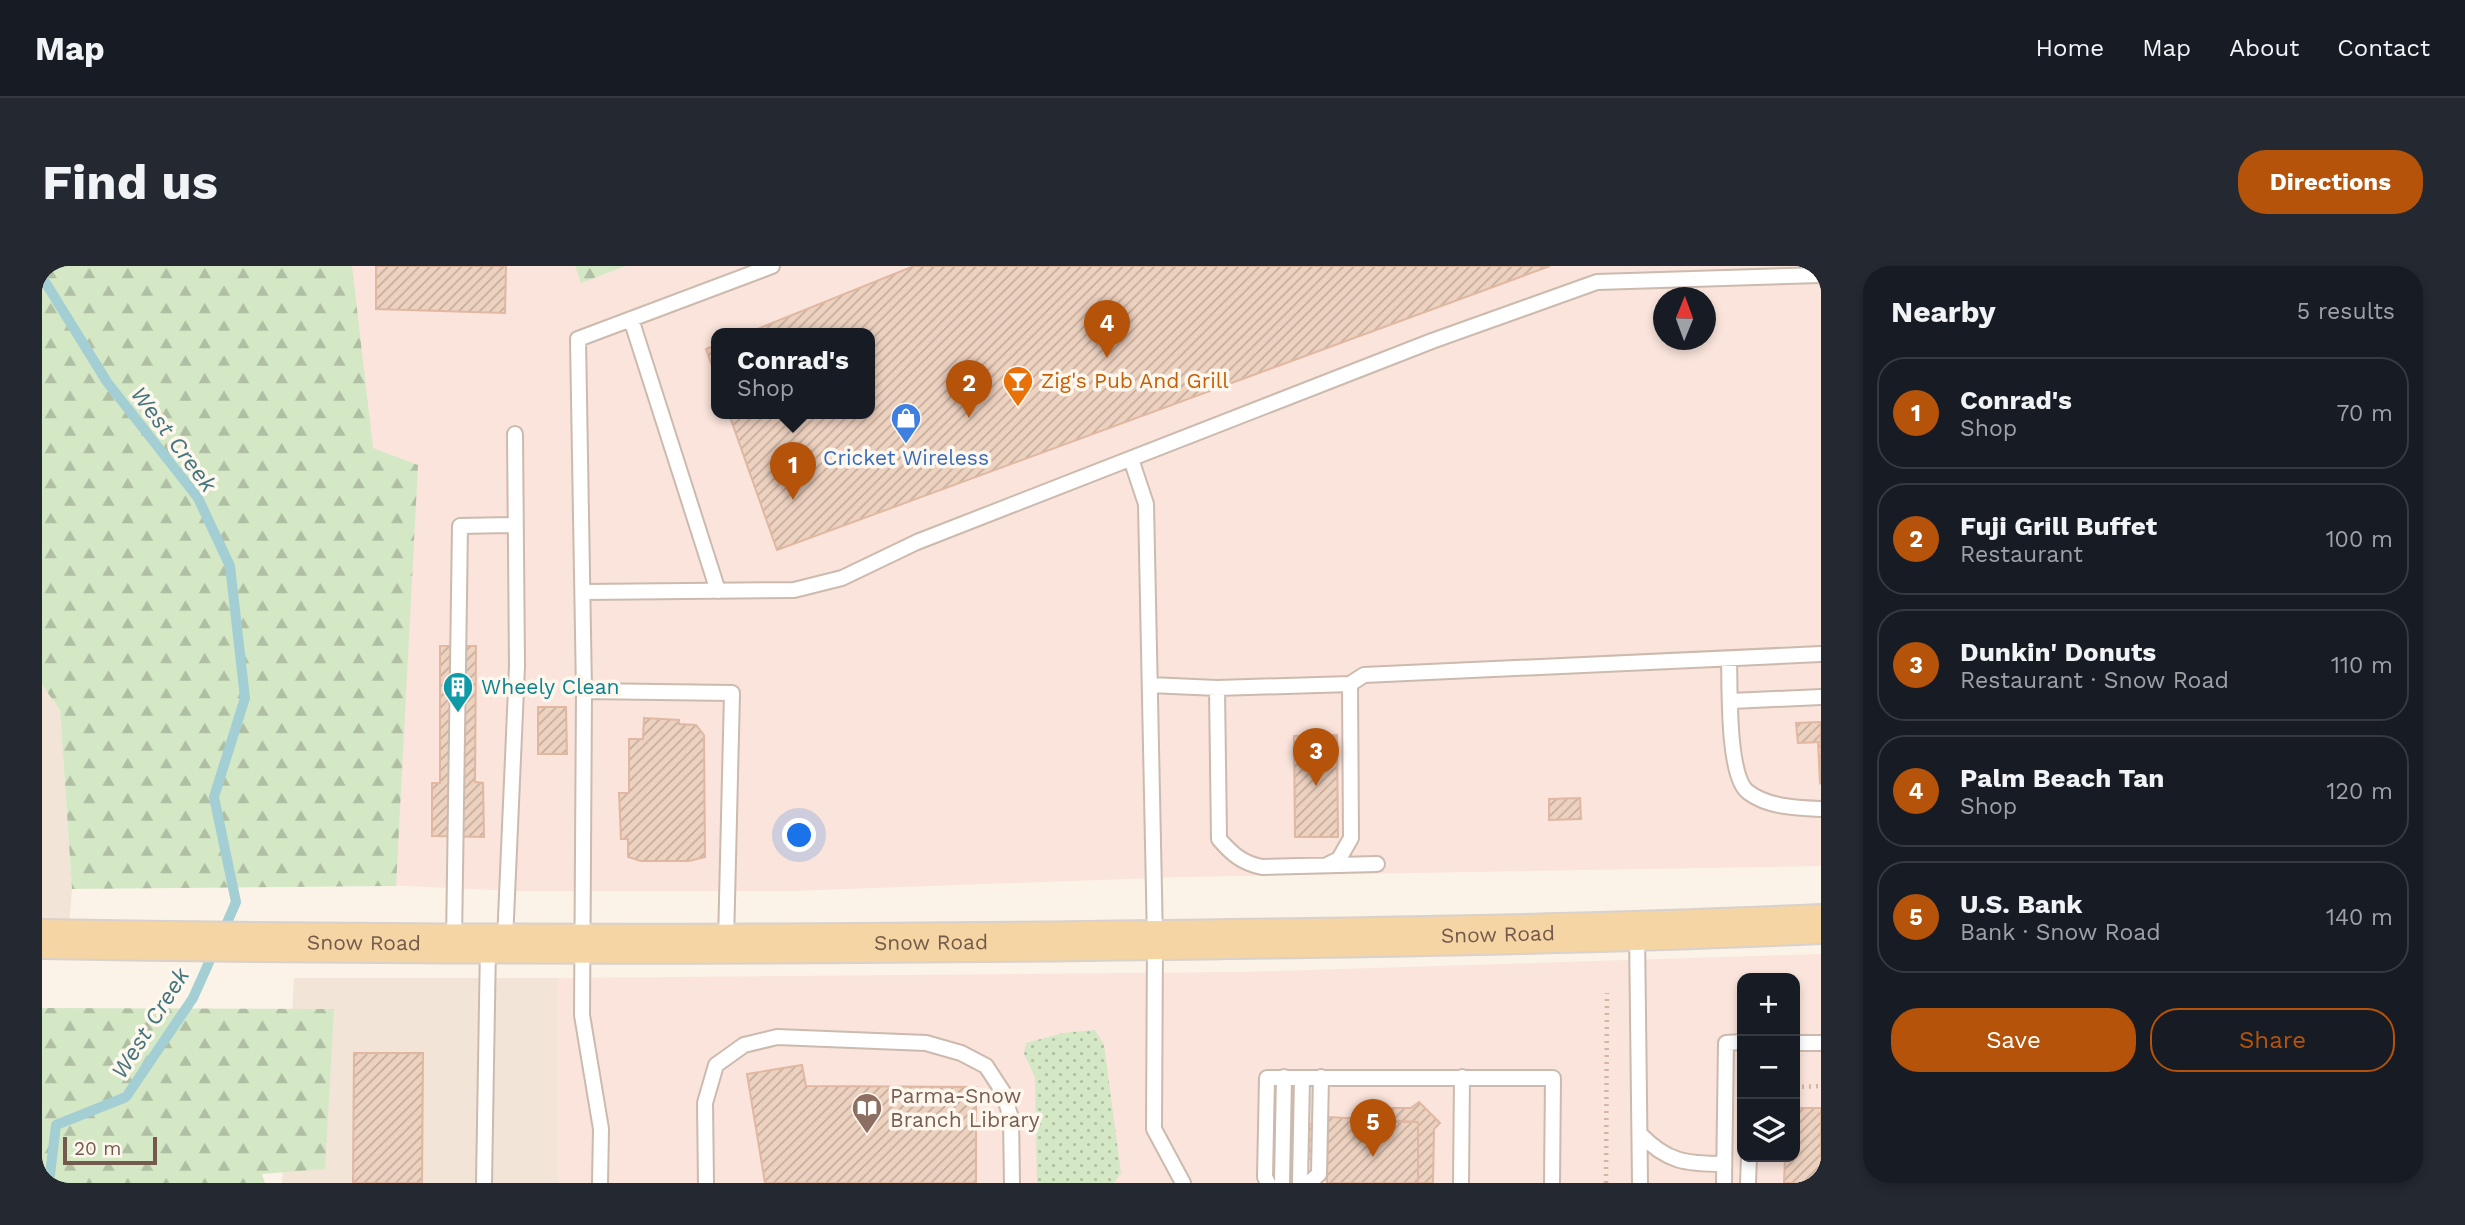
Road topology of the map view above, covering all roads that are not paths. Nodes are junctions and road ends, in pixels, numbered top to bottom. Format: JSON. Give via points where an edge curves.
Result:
{"nodes":[{"id":1,"x":772,"y":266,"type":"edge"},
{"id":2,"x":1821,"y":275,"type":"edge"},
{"id":3,"x":631,"y":319,"type":"junction"},
{"id":4,"x":515,"y":433,"type":"dead end"},
{"id":5,"x":1131,"y":459,"type":"junction"},
{"id":6,"x":516,"y":525,"type":"junction"},
{"id":7,"x":718,"y":591,"type":"junction"},
{"id":8,"x":583,"y":592,"type":"junction"},
{"id":9,"x":1821,"y":654,"type":"edge"},
{"id":10,"x":1729,"y":659,"type":"junction"},
{"id":11,"x":1350,"y":684,"type":"junction"},
{"id":12,"x":1150,"y":685,"type":"junction"},
{"id":13,"x":1217,"y":688,"type":"junction"},
{"id":14,"x":584,"y":691,"type":"junction"},
{"id":15,"x":1821,"y":697,"type":"edge"},
{"id":16,"x":1731,"y":701,"type":"junction"},
{"id":17,"x":1821,"y":809,"type":"edge"},
{"id":18,"x":1377,"y":864,"type":"dead end"},
{"id":19,"x":1326,"y":865,"type":"junction"},
{"id":20,"x":1821,"y":924,"type":"edge"},
{"id":21,"x":1637,"y":929,"type":"junction"},
{"id":22,"x":42,"y":939,"type":"edge"},
{"id":23,"x":1154,"y":940,"type":"junction"},
{"id":24,"x":726,"y":944,"type":"junction"},
{"id":25,"x":482,"y":945,"type":"junction"},
{"id":26,"x":581,"y":946,"type":"junction"},
{"id":27,"x":1737,"y":1042,"type":"edge"},
{"id":28,"x":1800,"y":1042,"type":"edge"},
{"id":29,"x":1821,"y":1043,"type":"edge"},
{"id":30,"x":1284,"y":1077,"type":"junction"},
{"id":31,"x":1321,"y":1077,"type":"junction"},
{"id":32,"x":1462,"y":1077,"type":"junction"},
{"id":33,"x":1302,"y":1078,"type":"junction"},
{"id":34,"x":1640,"y":1134,"type":"junction"},
{"id":35,"x":1749,"y":1162,"type":"edge"},
{"id":36,"x":1724,"y":1164,"type":"junction"},
{"id":37,"x":484,"y":1183,"type":"edge"},
{"id":38,"x":600,"y":1183,"type":"edge"},
{"id":39,"x":706,"y":1183,"type":"edge"},
{"id":40,"x":1012,"y":1183,"type":"edge"},
{"id":41,"x":1183,"y":1183,"type":"edge"},
{"id":42,"x":1268,"y":1183,"type":"edge"},
{"id":43,"x":1282,"y":1183,"type":"edge"},
{"id":44,"x":1300,"y":1183,"type":"edge"},
{"id":45,"x":1309,"y":1183,"type":"edge"},
{"id":46,"x":1461,"y":1183,"type":"edge"},
{"id":47,"x":1552,"y":1183,"type":"edge"},
{"id":48,"x":1640,"y":1183,"type":"edge"},
{"id":49,"x":1724,"y":1183,"type":"edge"},
{"id":50,"x":1748,"y":1183,"type":"edge"}],
"edges":[{"from":1,"to":3,"type":"lane"},
{"from":2,"to":5,"type":"lane","via":[[1597,282]]},
{"from":3,"to":7,"type":"lane"},
{"from":3,"to":8,"type":"lane","via":[[578,339]]},
{"from":4,"to":6,"type":"lane"},
{"from":5,"to":7,"type":"lane","via":[[917,542],[842,578],[794,590]]},
{"from":5,"to":12,"type":"lane","via":[[1146,504]]},
{"from":6,"to":25,"type":"lane","via":[[517,666]]},
{"from":6,"to":25,"type":"lane","via":[[460,526]]},
{"from":7,"to":8,"type":"lane"},
{"from":8,"to":14,"type":"lane"},
{"from":9,"to":10,"type":"lane"},
{"from":10,"to":11,"type":"lane","via":[[1364,676]]},
{"from":10,"to":16,"type":"lane"},
{"from":11,"to":13,"type":"lane"},
{"from":11,"to":19,"type":"lane","via":[[1351,838],[1339,859]]},
{"from":12,"to":13,"type":"lane"},
{"from":12,"to":23,"type":"lane"},
{"from":13,"to":19,"type":"lane","via":[[1219,839],[1247,864]]},
{"from":14,"to":24,"type":"lane","via":[[732,693]]},
{"from":14,"to":26,"type":"lane"},
{"from":15,"to":16,"type":"lane"},
{"from":16,"to":17,"type":"lane","via":[[1736,772],[1745,791],[1766,802]]},
{"from":18,"to":19,"type":"lane"},
{"from":20,"to":21,"type":"main road","name":"Snow Road"},
{"from":21,"to":23,"type":"main road","name":"Snow Road"},
{"from":21,"to":34,"type":"lane"},
{"from":22,"to":25,"type":"main road","name":"Snow Road"},
{"from":23,"to":24,"type":"main road","name":"Snow Road"},
{"from":23,"to":41,"type":"lane","via":[[1154,1129]]},
{"from":24,"to":26,"type":"main road","name":"Snow Road"},
{"from":25,"to":26,"type":"main road","name":"Snow Road"},
{"from":25,"to":37,"type":"lane"},
{"from":26,"to":38,"type":"lane","via":[[582,1015],[601,1129]]},
{"from":27,"to":36,"type":"lane","via":[[1726,1042]]},
{"from":28,"to":29,"type":"lane"},
{"from":30,"to":33,"type":"lane"},
{"from":30,"to":42,"type":"lane","via":[[1267,1077]]},
{"from":30,"to":43,"type":"lane"},
{"from":31,"to":32,"type":"lane"},
{"from":31,"to":33,"type":"lane"},
{"from":31,"to":45,"type":"lane","via":[[1320,1174]]},
{"from":32,"to":46,"type":"lane"},
{"from":32,"to":47,"type":"lane","via":[[1553,1078]]},
{"from":33,"to":44,"type":"lane"},
{"from":34,"to":36,"type":"lane","via":[[1658,1153],[1691,1164]]},
{"from":34,"to":48,"type":"lane"},
{"from":35,"to":50,"type":"lane"},
{"from":36,"to":49,"type":"lane"},
{"from":39,"to":40,"type":"lane","via":[[705,1103],[716,1065],[744,1045],[777,1037],[926,1043],[986,1066],[1003,1092],[1011,1118]]}]}
